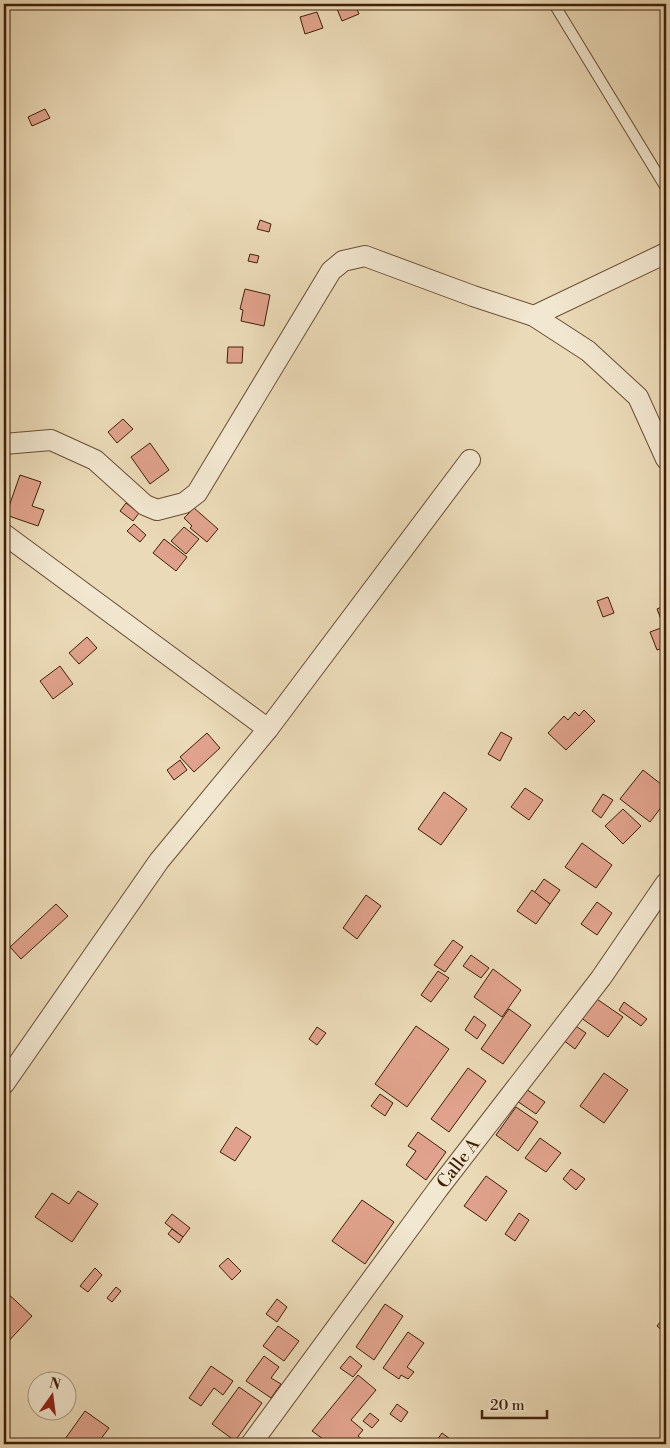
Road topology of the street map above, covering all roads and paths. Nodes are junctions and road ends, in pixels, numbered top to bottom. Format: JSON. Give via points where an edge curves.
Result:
{"nodes":[{"id":1,"x":554,"y":4,"type":"edge"},
{"id":2,"x":666,"y":188,"type":"edge"},
{"id":3,"x":666,"y":254,"type":"edge"},
{"id":4,"x":534,"y":316,"type":"junction"},
{"id":5,"x":4,"y":444,"type":"edge"},
{"id":6,"x":666,"y":459,"type":"edge"},
{"id":7,"x":470,"y":460,"type":"dead end"},
{"id":8,"x":4,"y":534,"type":"edge"},
{"id":9,"x":268,"y":729,"type":"junction"},
{"id":10,"x":666,"y":883,"type":"edge"},
{"id":11,"x":4,"y":1084,"type":"edge"},
{"id":12,"x":251,"y":1444,"type":"edge"}],
"edges":[{"from":1,"to":2,"type":"lane"},
{"from":3,"to":4,"type":"street"},
{"from":4,"to":5,"type":"street","via":[[365,256],[343,261],[331,271],[196,493],[184,504],[170,508],[157,510],[145,505],[95,460],[51,440]]},
{"from":4,"to":6,"type":"street","via":[[588,351],[638,397]]},
{"from":7,"to":9,"type":"street"},
{"from":8,"to":9,"type":"street"},
{"from":9,"to":11,"type":"street","via":[[159,861]]},
{"from":10,"to":12,"type":"street","name":"Calle A","via":[[601,978],[438,1189]]}]}
